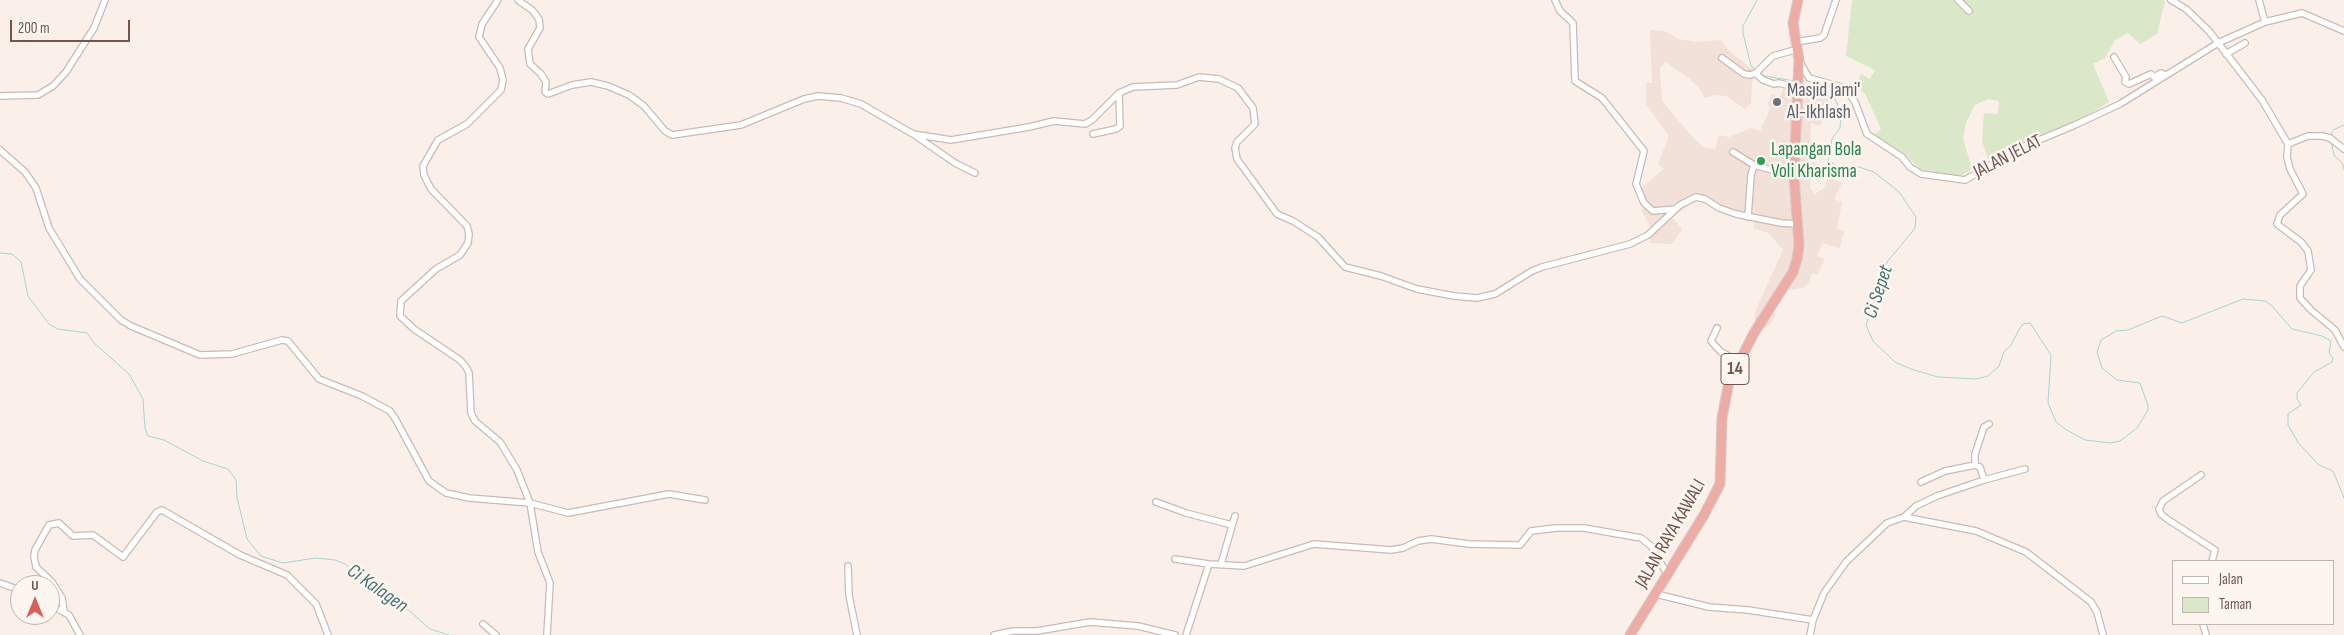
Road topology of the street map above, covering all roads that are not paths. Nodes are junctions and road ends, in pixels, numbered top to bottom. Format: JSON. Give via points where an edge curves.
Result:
{"nodes":[{"id":1,"x":105,"y":0,"type":"edge"},
{"id":2,"x":498,"y":0,"type":"edge"},
{"id":3,"x":518,"y":0,"type":"edge"},
{"id":4,"x":1555,"y":0,"type":"edge"},
{"id":5,"x":1798,"y":0,"type":"edge"},
{"id":6,"x":1836,"y":0,"type":"edge"},
{"id":7,"x":1958,"y":0,"type":"edge"},
{"id":8,"x":2171,"y":0,"type":"edge"},
{"id":9,"x":2259,"y":0,"type":"edge"},
{"id":10,"x":1969,"y":11,"type":"dead end"},
{"id":11,"x":2265,"y":22,"type":"junction"},
{"id":12,"x":2344,"y":31,"type":"edge"},
{"id":13,"x":2218,"y":43,"type":"junction"},
{"id":14,"x":2244,"y":43,"type":"dead end"},
{"id":15,"x":1797,"y":46,"type":"junction"},
{"id":16,"x":2226,"y":54,"type":"junction"},
{"id":17,"x":2114,"y":57,"type":"dead end"},
{"id":18,"x":1722,"y":58,"type":"dead end"},
{"id":19,"x":1799,"y":60,"type":"junction"},
{"id":20,"x":1757,"y":72,"type":"junction"},
{"id":21,"x":2166,"y":75,"type":"junction"},
{"id":22,"x":1119,"y":93,"type":"junction"},
{"id":23,"x":1797,"y":94,"type":"junction"},
{"id":24,"x":0,"y":96,"type":"edge"},
{"id":25,"x":913,"y":134,"type":"junction"},
{"id":26,"x":1092,"y":134,"type":"dead end"},
{"id":27,"x":2288,"y":144,"type":"junction"},
{"id":28,"x":2344,"y":149,"type":"edge"},
{"id":29,"x":0,"y":150,"type":"edge"},
{"id":30,"x":1733,"y":152,"type":"dead end"},
{"id":31,"x":1754,"y":164,"type":"junction"},
{"id":32,"x":975,"y":173,"type":"dead end"},
{"id":33,"x":1794,"y":176,"type":"junction"},
{"id":34,"x":1676,"y":209,"type":"junction"},
{"id":35,"x":1748,"y":217,"type":"junction"},
{"id":36,"x":1797,"y":224,"type":"junction"},
{"id":37,"x":1717,"y":328,"type":"dead end"},
{"id":38,"x":2344,"y":347,"type":"edge"},
{"id":39,"x":1739,"y":361,"type":"junction"},
{"id":40,"x":1989,"y":424,"type":"dead end"},
{"id":41,"x":1975,"y":465,"type":"junction"},
{"id":42,"x":2025,"y":469,"type":"dead end"},
{"id":43,"x":2201,"y":474,"type":"dead end"},
{"id":44,"x":1984,"y":480,"type":"junction"},
{"id":45,"x":1921,"y":482,"type":"dead end"},
{"id":46,"x":706,"y":500,"type":"dead end"},
{"id":47,"x":1156,"y":502,"type":"dead end"},
{"id":48,"x":530,"y":503,"type":"junction"},
{"id":49,"x":1235,"y":516,"type":"dead end"},
{"id":50,"x":1904,"y":517,"type":"junction"},
{"id":51,"x":1232,"y":525,"type":"junction"},
{"id":52,"x":1175,"y":559,"type":"dead end"},
{"id":53,"x":2212,"y":560,"type":"edge"},
{"id":54,"x":1209,"y":564,"type":"junction"},
{"id":55,"x":1221,"y":564,"type":"junction"},
{"id":56,"x":848,"y":566,"type":"dead end"},
{"id":57,"x":1668,"y":574,"type":"junction"},
{"id":58,"x":1656,"y":594,"type":"junction"},
{"id":59,"x":60,"y":610,"type":"edge"},
{"id":60,"x":64,"y":612,"type":"junction"},
{"id":61,"x":1813,"y":620,"type":"junction"},
{"id":62,"x":483,"y":624,"type":"dead end"},
{"id":63,"x":80,"y":635,"type":"edge"},
{"id":64,"x":328,"y":635,"type":"edge"},
{"id":65,"x":496,"y":635,"type":"edge"},
{"id":66,"x":547,"y":635,"type":"edge"},
{"id":67,"x":857,"y":635,"type":"edge"},
{"id":68,"x":994,"y":635,"type":"edge"},
{"id":69,"x":1175,"y":635,"type":"edge"},
{"id":70,"x":1186,"y":635,"type":"edge"},
{"id":71,"x":1630,"y":635,"type":"edge"},
{"id":72,"x":1810,"y":635,"type":"edge"},
{"id":73,"x":2103,"y":635,"type":"edge"}],
"edges":[{"from":1,"to":24,"type":"street","via":[[94,28],[66,72],[53,86],[38,95]]},
{"from":2,"to":48,"type":"street","via":[[482,24],[479,37],[500,68],[501,90],[467,124],[438,140],[423,166],[432,189],[467,226],[470,234],[468,243],[460,255],[436,270],[399,307],[403,320],[466,367],[470,373],[471,413],[475,421],[507,451]]},
{"from":3,"to":25,"type":"street","via":[[539,19],[540,28],[528,49],[530,64],[546,82],[545,92],[548,94],[591,82],[608,86],[644,106],[672,135],[747,123],[804,99],[818,96],[841,98],[872,108]]},
{"from":4,"to":34,"type":"street","via":[[1560,11],[1573,23],[1575,81],[1602,98],[1644,151],[1636,184],[1644,203],[1653,211]]},
{"from":5,"to":15,"type":"highway","number":"14","via":[[1793,18]]},
{"from":6,"to":15,"type":"street","via":[[1824,35]]},
{"from":7,"to":10,"type":"street"},
{"from":8,"to":13,"type":"street","via":[[2202,23]]},
{"from":9,"to":11,"type":"street"},
{"from":11,"to":12,"type":"street","name":"JALAN JELAT","via":[[2302,13]]},
{"from":11,"to":13,"type":"street","name":"JALAN JELAT"},
{"from":13,"to":16,"type":"street"},
{"from":13,"to":21,"type":"street","name":"JALAN JELAT"},
{"from":14,"to":16,"type":"street"},
{"from":15,"to":19,"type":"highway","number":"14"},
{"from":15,"to":20,"type":"street","via":[[1773,56]]},
{"from":16,"to":27,"type":"street","via":[[2262,100]]},
{"from":17,"to":21,"type":"street","via":[[2128,84],[2151,74],[2154,77],[2160,73]]},
{"from":18,"to":20,"type":"street","via":[[1744,74]]},
{"from":19,"to":21,"type":"street","name":"JALAN JELAT","via":[[1809,78],[1845,88],[1855,102],[1867,134],[1902,157],[1910,167],[1921,174],[1958,180],[1964,180],[2020,148],[2120,104]]},
{"from":19,"to":23,"type":"highway","name":"JALAN RAYA KAWALI","number":"14"},
{"from":20,"to":23,"type":"street","via":[[1764,80],[1794,87]]},
{"from":22,"to":25,"type":"street","via":[[1085,124],[1054,120],[951,140]]},
{"from":22,"to":26,"type":"street","via":[[1120,126]]},
{"from":22,"to":34,"type":"street","via":[[1139,85],[1177,86],[1200,77],[1218,79],[1238,88],[1253,108],[1255,120],[1252,128],[1237,142],[1237,159],[1269,206],[1318,237],[1345,267],[1417,289],[1465,298],[1495,294],[1542,267],[1630,244],[1648,234]]},
{"from":23,"to":33,"type":"highway","name":"JALAN RAYA KAWALI","number":"14"},
{"from":25,"to":32,"type":"street"},
{"from":27,"to":28,"type":"street","via":[[2308,136],[2332,139]]},
{"from":27,"to":38,"type":"street","via":[[2290,169],[2303,194],[2280,215],[2277,224],[2308,251],[2311,270],[2300,286],[2300,298],[2339,336]]},
{"from":29,"to":48,"type":"street","via":[[25,172],[36,188],[49,228],[80,279],[124,322],[200,355],[232,354],[285,340],[319,379],[362,396],[390,412],[424,472],[437,487],[461,498]]},
{"from":30,"to":31,"type":"street"},
{"from":31,"to":33,"type":"street"},
{"from":31,"to":35,"type":"street"},
{"from":33,"to":36,"type":"highway","name":"JALAN RAYA KAWALI","number":"14"},
{"from":34,"to":35,"type":"street","via":[[1699,197],[1726,211]]},
{"from":35,"to":36,"type":"street"},
{"from":36,"to":39,"type":"highway","name":"JALAN RAYA KAWALI","number":"14","via":[[1799,252],[1795,267]]},
{"from":37,"to":39,"type":"street","via":[[1711,341],[1721,352]]},
{"from":39,"to":57,"type":"highway","name":"JALAN RAYA KAWALI","number":"14","via":[[1724,399],[1720,484]]},
{"from":40,"to":41,"type":"street","via":[[1984,427],[1975,454]]},
{"from":41,"to":44,"type":"street","via":[[1980,468]]},
{"from":41,"to":45,"type":"street","via":[[1945,471]]},
{"from":42,"to":44,"type":"street"},
{"from":43,"to":53,"type":"street","via":[[2163,501],[2159,509],[2167,519],[2214,548],[2216,553]]},
{"from":44,"to":50,"type":"street","via":[[1916,506]]},
{"from":46,"to":48,"type":"street","via":[[669,494],[568,513]]},
{"from":47,"to":51,"type":"street"},
{"from":48,"to":66,"type":"street","via":[[538,552],[550,583]]},
{"from":49,"to":51,"type":"street"},
{"from":50,"to":61,"type":"street","via":[[1887,523],[1846,562],[1824,593]]},
{"from":50,"to":73,"type":"street","via":[[1976,531],[2026,552],[2091,602]]},
{"from":51,"to":55,"type":"street"},
{"from":52,"to":54,"type":"street"},
{"from":54,"to":55,"type":"street"},
{"from":54,"to":70,"type":"street"},
{"from":55,"to":57,"type":"street","via":[[1244,566],[1314,544],[1391,550],[1431,539],[1520,546],[1531,531],[1584,528],[1641,538],[1651,546]]},
{"from":56,"to":67,"type":"street","via":[[849,595]]},
{"from":57,"to":58,"type":"highway","name":"JALAN RAYA KAWALI","number":"14"},
{"from":58,"to":61,"type":"street","via":[[1709,607]]},
{"from":58,"to":71,"type":"highway","name":"JALAN RAYA KAWALI","number":"14"},
{"from":59,"to":60,"type":"street"},
{"from":60,"to":63,"type":"street","via":[[72,619]]},
{"from":60,"to":64,"type":"street","via":[[62,598],[52,582],[36,567],[34,557],[49,525],[59,523],[73,536],[93,535],[123,557],[162,510],[240,554],[287,575],[316,604]]},
{"from":61,"to":72,"type":"street"},
{"from":62,"to":65,"type":"street"},
{"from":68,"to":69,"type":"street","via":[[1090,622],[1138,626]]}]}
